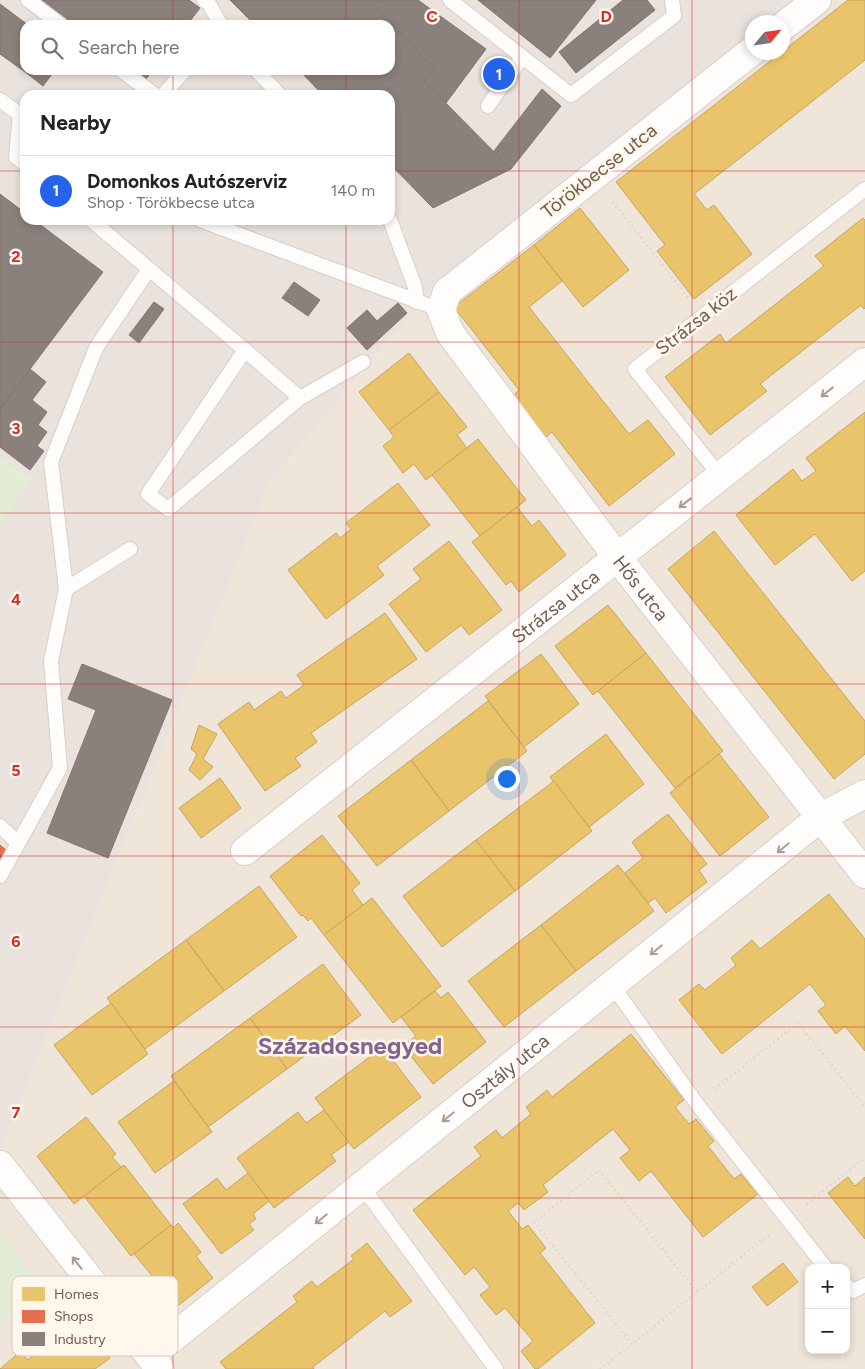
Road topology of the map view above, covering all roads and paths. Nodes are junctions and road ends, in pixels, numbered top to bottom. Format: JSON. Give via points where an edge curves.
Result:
{"nodes":[{"id":1,"x":28,"y":0,"type":"edge"},
{"id":2,"x":204,"y":0,"type":"edge"},
{"id":3,"x":450,"y":0,"type":"edge"},
{"id":4,"x":672,"y":0,"type":"edge"},
{"id":5,"x":817,"y":0,"type":"edge"},
{"id":6,"x":54,"y":20,"type":"edge"},
{"id":7,"x":218,"y":20,"type":"edge"},
{"id":8,"x":790,"y":21,"type":"edge"},
{"id":9,"x":745,"y":56,"type":"edge"},
{"id":10,"x":522,"y":57,"type":"junction"},
{"id":11,"x":128,"y":75,"type":"edge"},
{"id":12,"x":181,"y":75,"type":"edge"},
{"id":13,"x":261,"y":75,"type":"edge"},
{"id":14,"x":148,"y":90,"type":"edge"},
{"id":15,"x":167,"y":90,"type":"edge"},
{"id":16,"x":275,"y":90,"type":"edge"},
{"id":17,"x":0,"y":100,"type":"edge"},
{"id":18,"x":488,"y":106,"type":"dead end"},
{"id":19,"x":20,"y":115,"type":"edge"},
{"id":20,"x":20,"y":134,"type":"edge"},
{"id":21,"x":20,"y":160,"type":"edge"},
{"id":22,"x":592,"y":176,"type":"junction"},
{"id":23,"x":865,"y":189,"type":"edge"},
{"id":24,"x":97,"y":225,"type":"edge"},
{"id":25,"x":215,"y":225,"type":"edge"},
{"id":26,"x":392,"y":225,"type":"edge"},
{"id":27,"x":149,"y":269,"type":"junction"},
{"id":28,"x":435,"y":301,"type":"junction"},
{"id":29,"x":703,"y":316,"type":"junction"},
{"id":30,"x":245,"y":350,"type":"junction"},
{"id":31,"x":363,"y":362,"type":"dead end"},
{"id":32,"x":865,"y":362,"type":"edge"},
{"id":33,"x":300,"y":398,"type":"junction"},
{"id":34,"x":720,"y":476,"type":"junction"},
{"id":35,"x":130,"y":549,"type":"dead end"},
{"id":36,"x":616,"y":557,"type":"junction"},
{"id":37,"x":66,"y":590,"type":"junction"},
{"id":38,"x":865,"y":794,"type":"edge"},
{"id":39,"x":821,"y":817,"type":"junction"},
{"id":40,"x":0,"y":826,"type":"edge"},
{"id":41,"x":18,"y":843,"type":"junction"},
{"id":42,"x":245,"y":851,"type":"dead end"},
{"id":43,"x":865,"y":874,"type":"edge"},
{"id":44,"x":0,"y":876,"type":"edge"},
{"id":45,"x":612,"y":985,"type":"junction"},
{"id":46,"x":697,"y":1104,"type":"junction"},
{"id":47,"x":865,"y":1107,"type":"edge"},
{"id":48,"x":0,"y":1165,"type":"edge"},
{"id":49,"x":362,"y":1186,"type":"junction"},
{"id":50,"x":823,"y":1264,"type":"edge"},
{"id":51,"x":87,"y":1276,"type":"edge"},
{"id":52,"x":865,"y":1285,"type":"edge"},
{"id":53,"x":850,"y":1288,"type":"edge"},
{"id":54,"x":178,"y":1343,"type":"edge"},
{"id":55,"x":632,"y":1344,"type":"junction"},
{"id":56,"x":496,"y":1369,"type":"edge"},
{"id":57,"x":600,"y":1369,"type":"edge"}],
"edges":[{"from":1,"to":6,"type":"lane"},
{"from":2,"to":7,"type":"lane"},
{"from":3,"to":10,"type":"lane"},
{"from":4,"to":10,"type":"lane","via":[[674,16],[571,96]]},
{"from":5,"to":8,"type":"street"},
{"from":9,"to":22,"type":"street","name":"Törökbecse utca"},
{"from":10,"to":18,"type":"lane"},
{"from":11,"to":14,"type":"lane"},
{"from":12,"to":15,"type":"lane"},
{"from":13,"to":16,"type":"lane"},
{"from":17,"to":19,"type":"lane"},
{"from":20,"to":21,"type":"lane","via":[[16,157]]},
{"from":22,"to":28,"type":"street","name":"Törökbecse utca"},
{"from":22,"to":29,"type":"path"},
{"from":23,"to":29,"type":"lane","name":"Strázsa köz"},
{"from":24,"to":27,"type":"lane"},
{"from":25,"to":28,"type":"lane"},
{"from":26,"to":28,"type":"lane","via":[[415,287]]},
{"from":27,"to":30,"type":"lane"},
{"from":27,"to":37,"type":"lane","via":[[96,348],[51,462]]},
{"from":28,"to":36,"type":"street","name":"Hős utca","via":[[450,333]]},
{"from":29,"to":34,"type":"lane","name":"Strázsa köz","via":[[635,369]]},
{"from":30,"to":33,"type":"lane"},
{"from":30,"to":33,"type":"lane","via":[[148,494],[168,509]]},
{"from":31,"to":33,"type":"lane"},
{"from":32,"to":34,"type":"street","name":"Strázsa utca","one_way":true},
{"from":34,"to":36,"type":"street","name":"Strázsa utca","one_way":true},
{"from":35,"to":37,"type":"lane"},
{"from":36,"to":39,"type":"street","name":"Hős utca"},
{"from":36,"to":42,"type":"street","name":"Strázsa utca"},
{"from":37,"to":41,"type":"lane","via":[[51,661],[60,768]]},
{"from":38,"to":39,"type":"street","name":"Osztály utca"},
{"from":39,"to":43,"type":"street","name":"Hős utca"},
{"from":39,"to":45,"type":"street","name":"Osztály utca","one_way":true},
{"from":40,"to":41,"type":"lane"},
{"from":41,"to":44,"type":"lane"},
{"from":45,"to":46,"type":"lane"},
{"from":45,"to":49,"type":"street","name":"Osztály utca","one_way":true},
{"from":46,"to":47,"type":"path","via":[[798,1023]]},
{"from":46,"to":50,"type":"lane"},
{"from":51,"to":48,"type":"street","one_way":true},
{"from":49,"to":54,"type":"street","name":"Osztály utca","one_way":true},
{"from":49,"to":56,"type":"lane"},
{"from":52,"to":53,"type":"lane"},
{"from":55,"to":55,"type":"path","via":[[534,1222],[599,1170],[697,1292]]},
{"from":55,"to":57,"type":"path"}]}
